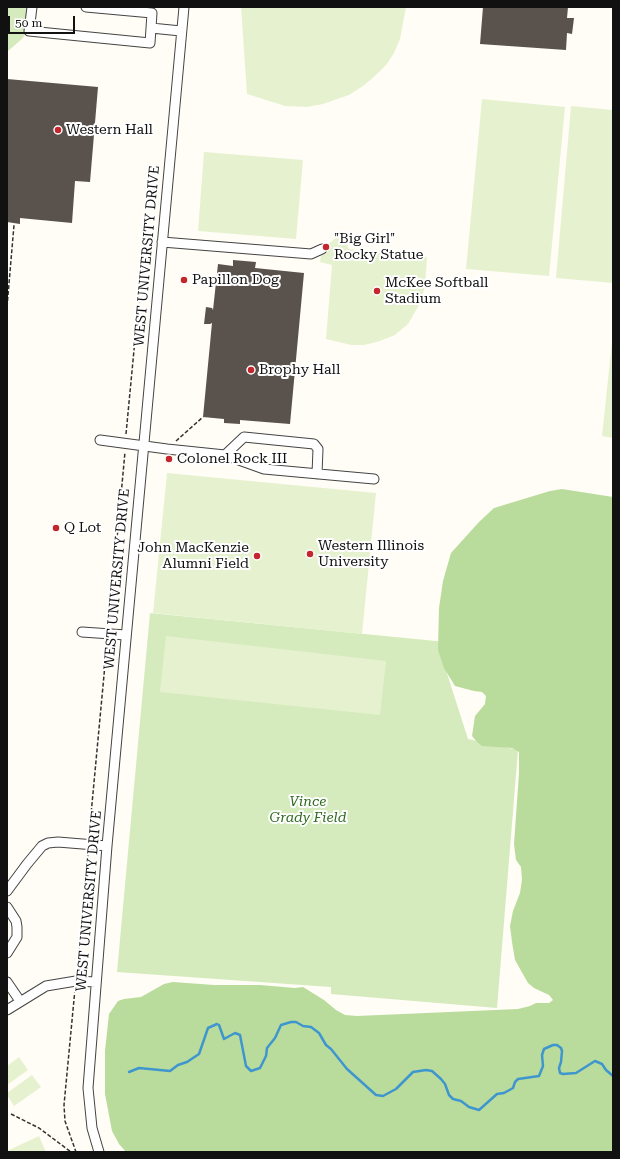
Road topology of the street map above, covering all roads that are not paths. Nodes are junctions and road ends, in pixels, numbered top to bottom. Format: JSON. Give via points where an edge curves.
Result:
{"nodes":[{"id":1,"x":32,"y":7,"type":"edge"},
{"id":2,"x":86,"y":7,"type":"edge"},
{"id":3,"x":184,"y":7,"type":"edge"},
{"id":4,"x":151,"y":28,"type":"junction"},
{"id":5,"x":181,"y":30,"type":"junction"},
{"id":6,"x":162,"y":242,"type":"junction"},
{"id":7,"x":322,"y":249,"type":"dead end"},
{"id":8,"x":100,"y":440,"type":"dead end"},
{"id":9,"x":143,"y":446,"type":"junction"},
{"id":10,"x":224,"y":455,"type":"junction"},
{"id":11,"x":317,"y":474,"type":"junction"},
{"id":12,"x":374,"y":479,"type":"dead end"},
{"id":13,"x":82,"y":632,"type":"dead end"},
{"id":14,"x":126,"y":635,"type":"junction"},
{"id":15,"x":107,"y":846,"type":"junction"},
{"id":16,"x":8,"y":891,"type":"edge"},
{"id":17,"x":7,"y":907,"type":"edge"},
{"id":18,"x":7,"y":953,"type":"edge"},
{"id":19,"x":7,"y":982,"type":"edge"},
{"id":20,"x":96,"y":982,"type":"junction"},
{"id":21,"x":20,"y":1001,"type":"junction"},
{"id":22,"x":7,"y":1010,"type":"edge"},
{"id":23,"x":99,"y":1152,"type":"edge"}],
"edges":[{"from":1,"to":4,"type":"street","via":[[29,32],[150,43]]},
{"from":2,"to":4,"type":"street","via":[[152,13]]},
{"from":3,"to":5,"type":"street","name":"WEST UNIVERSITY DRIVE"},
{"from":4,"to":5,"type":"street"},
{"from":5,"to":6,"type":"street","name":"WEST UNIVERSITY DRIVE"},
{"from":6,"to":7,"type":"street","via":[[311,254]]},
{"from":6,"to":9,"type":"street","name":"WEST UNIVERSITY DRIVE"},
{"from":8,"to":9,"type":"street"},
{"from":9,"to":10,"type":"street"},
{"from":9,"to":14,"type":"street","name":"WEST UNIVERSITY DRIVE"},
{"from":10,"to":11,"type":"street","via":[[264,469]]},
{"from":10,"to":11,"type":"street","via":[[244,437],[314,444],[318,449]]},
{"from":11,"to":12,"type":"street"},
{"from":13,"to":14,"type":"street"},
{"from":14,"to":15,"type":"street","name":"WEST UNIVERSITY DRIVE"},
{"from":15,"to":16,"type":"street","via":[[48,843],[26,864]]},
{"from":15,"to":20,"type":"street","name":"WEST UNIVERSITY DRIVE"},
{"from":17,"to":18,"type":"street","via":[[18,927],[17,937]]},
{"from":19,"to":21,"type":"street"},
{"from":20,"to":21,"type":"street","via":[[76,981],[46,986]]},
{"from":20,"to":23,"type":"street","name":"WEST UNIVERSITY DRIVE","via":[[88,1088],[92,1128]]},
{"from":21,"to":22,"type":"street"}]}
